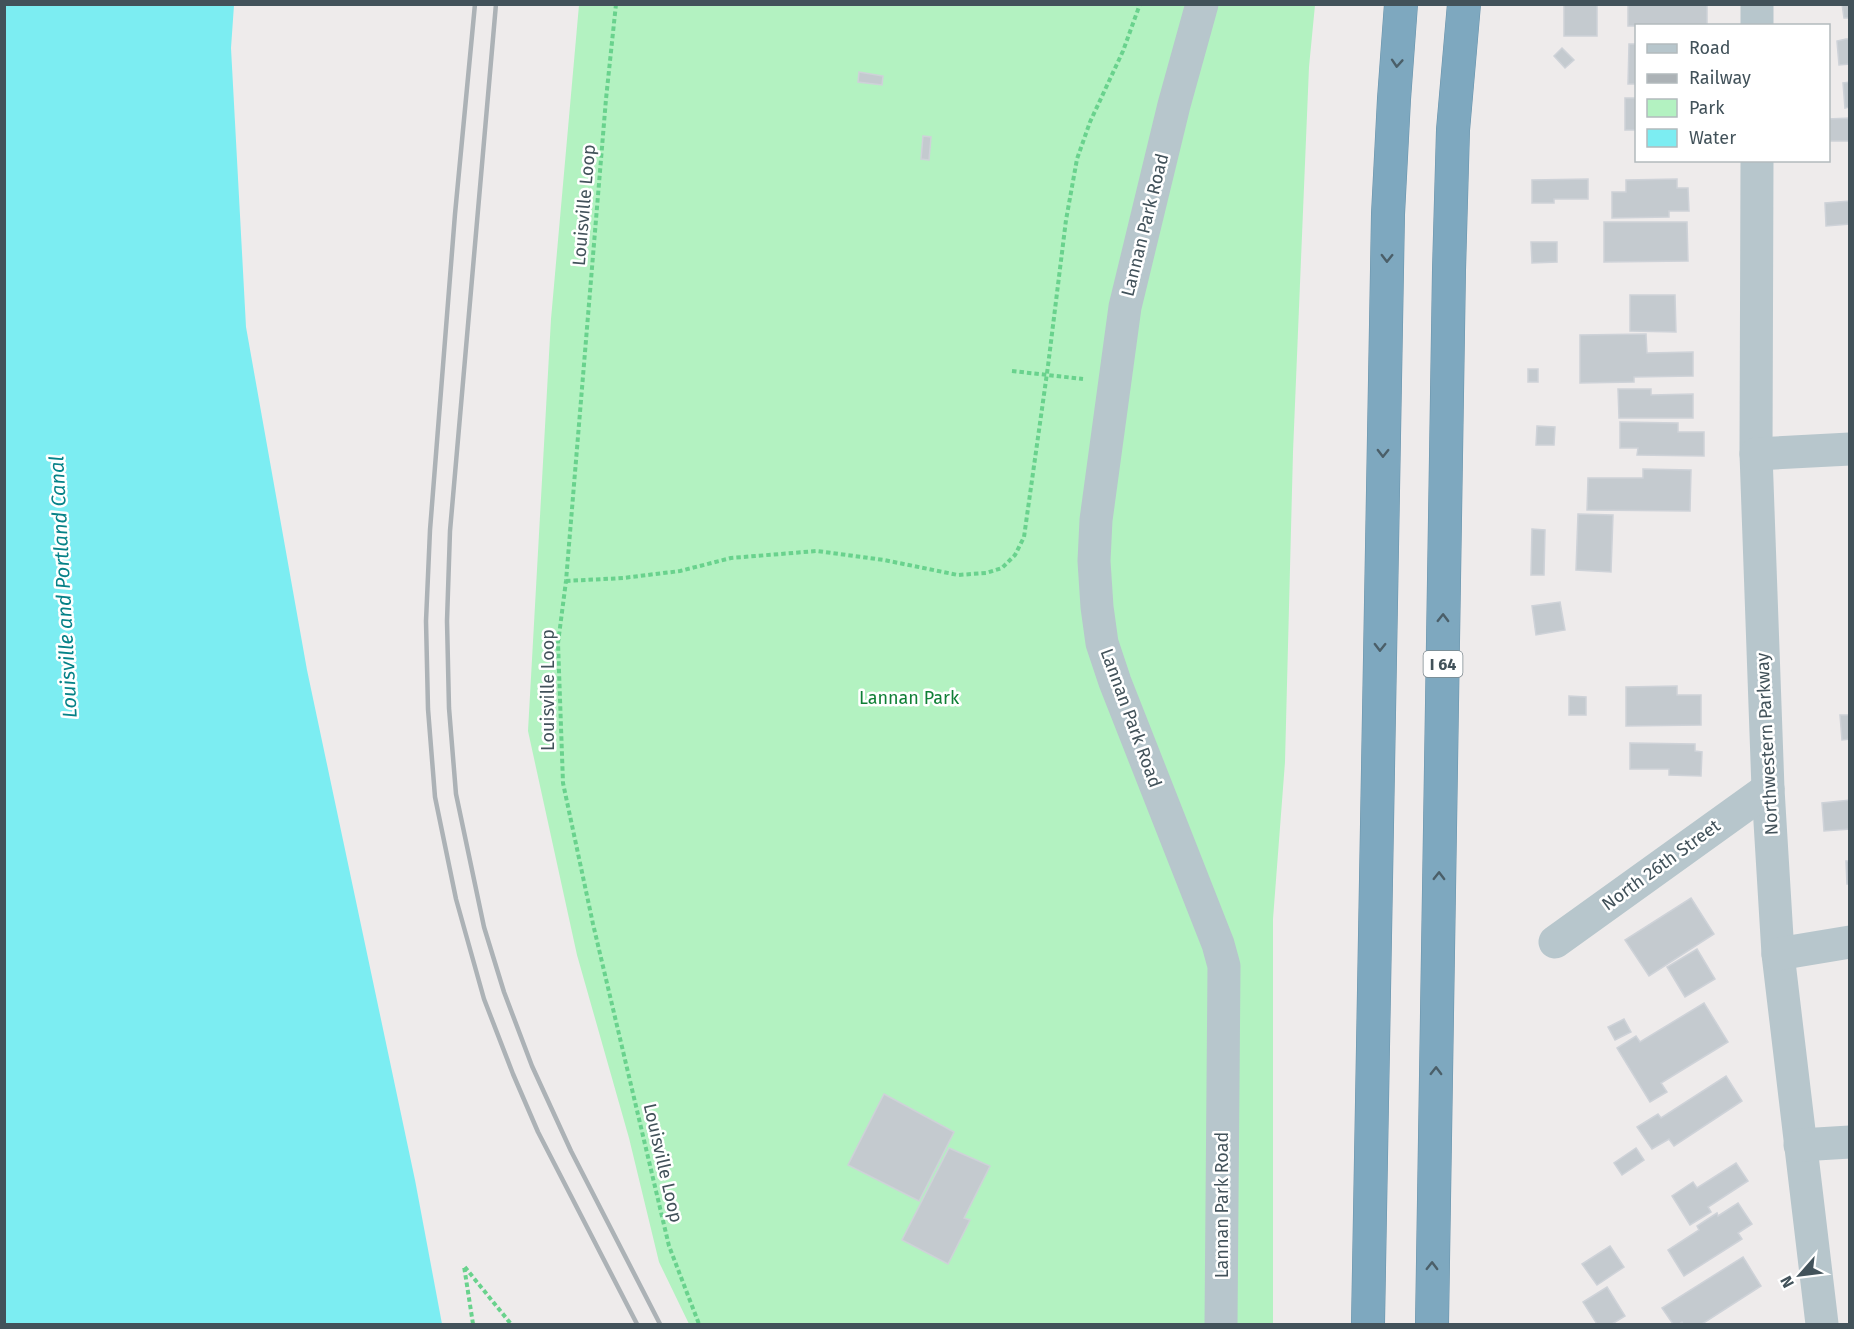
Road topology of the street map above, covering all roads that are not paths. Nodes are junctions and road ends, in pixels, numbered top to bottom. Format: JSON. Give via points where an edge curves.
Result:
{"nodes":[{"id":1,"x":1202,"y":4,"type":"edge"},
{"id":2,"x":1401,"y":4,"type":"edge"},
{"id":3,"x":1464,"y":4,"type":"edge"},
{"id":4,"x":1757,"y":4,"type":"edge"},
{"id":5,"x":1757,"y":24,"type":"edge"},
{"id":6,"x":1756,"y":162,"type":"edge"},
{"id":7,"x":1850,"y":449,"type":"edge"},
{"id":8,"x":1756,"y":454,"type":"junction"},
{"id":9,"x":1768,"y":789,"type":"junction"},
{"id":10,"x":1555,"y":942,"type":"dead end"},
{"id":11,"x":1850,"y":942,"type":"edge"},
{"id":12,"x":1778,"y":954,"type":"junction"},
{"id":13,"x":1850,"y":1142,"type":"edge"},
{"id":14,"x":1800,"y":1145,"type":"junction"},
{"id":15,"x":1221,"y":1324,"type":"edge"},
{"id":16,"x":1368,"y":1324,"type":"edge"},
{"id":17,"x":1431,"y":1324,"type":"edge"},
{"id":18,"x":1822,"y":1324,"type":"edge"}],
"edges":[{"from":1,"to":15,"type":"street","name":"Lannan Park Road","via":[[1125,307],[1094,561],[1102,643],[1224,966]]},
{"from":2,"to":16,"type":"highway","one_way":true,"via":[[1388,237]]},
{"from":17,"to":3,"type":"highway","number":"I 64","one_way":true,"via":[[1449,270]]},
{"from":4,"to":5,"type":"street"},
{"from":6,"to":8,"type":"street","name":"Northwestern Parkway"},
{"from":7,"to":8,"type":"street"},
{"from":8,"to":9,"type":"street","name":"Northwestern Parkway"},
{"from":9,"to":10,"type":"street","name":"North 26th Street"},
{"from":9,"to":12,"type":"street","name":"Northwestern Parkway"},
{"from":11,"to":12,"type":"street"},
{"from":12,"to":14,"type":"street","name":"Northwestern Parkway"},
{"from":13,"to":14,"type":"street"},
{"from":14,"to":18,"type":"street","name":"Northwestern Parkway"}]}
